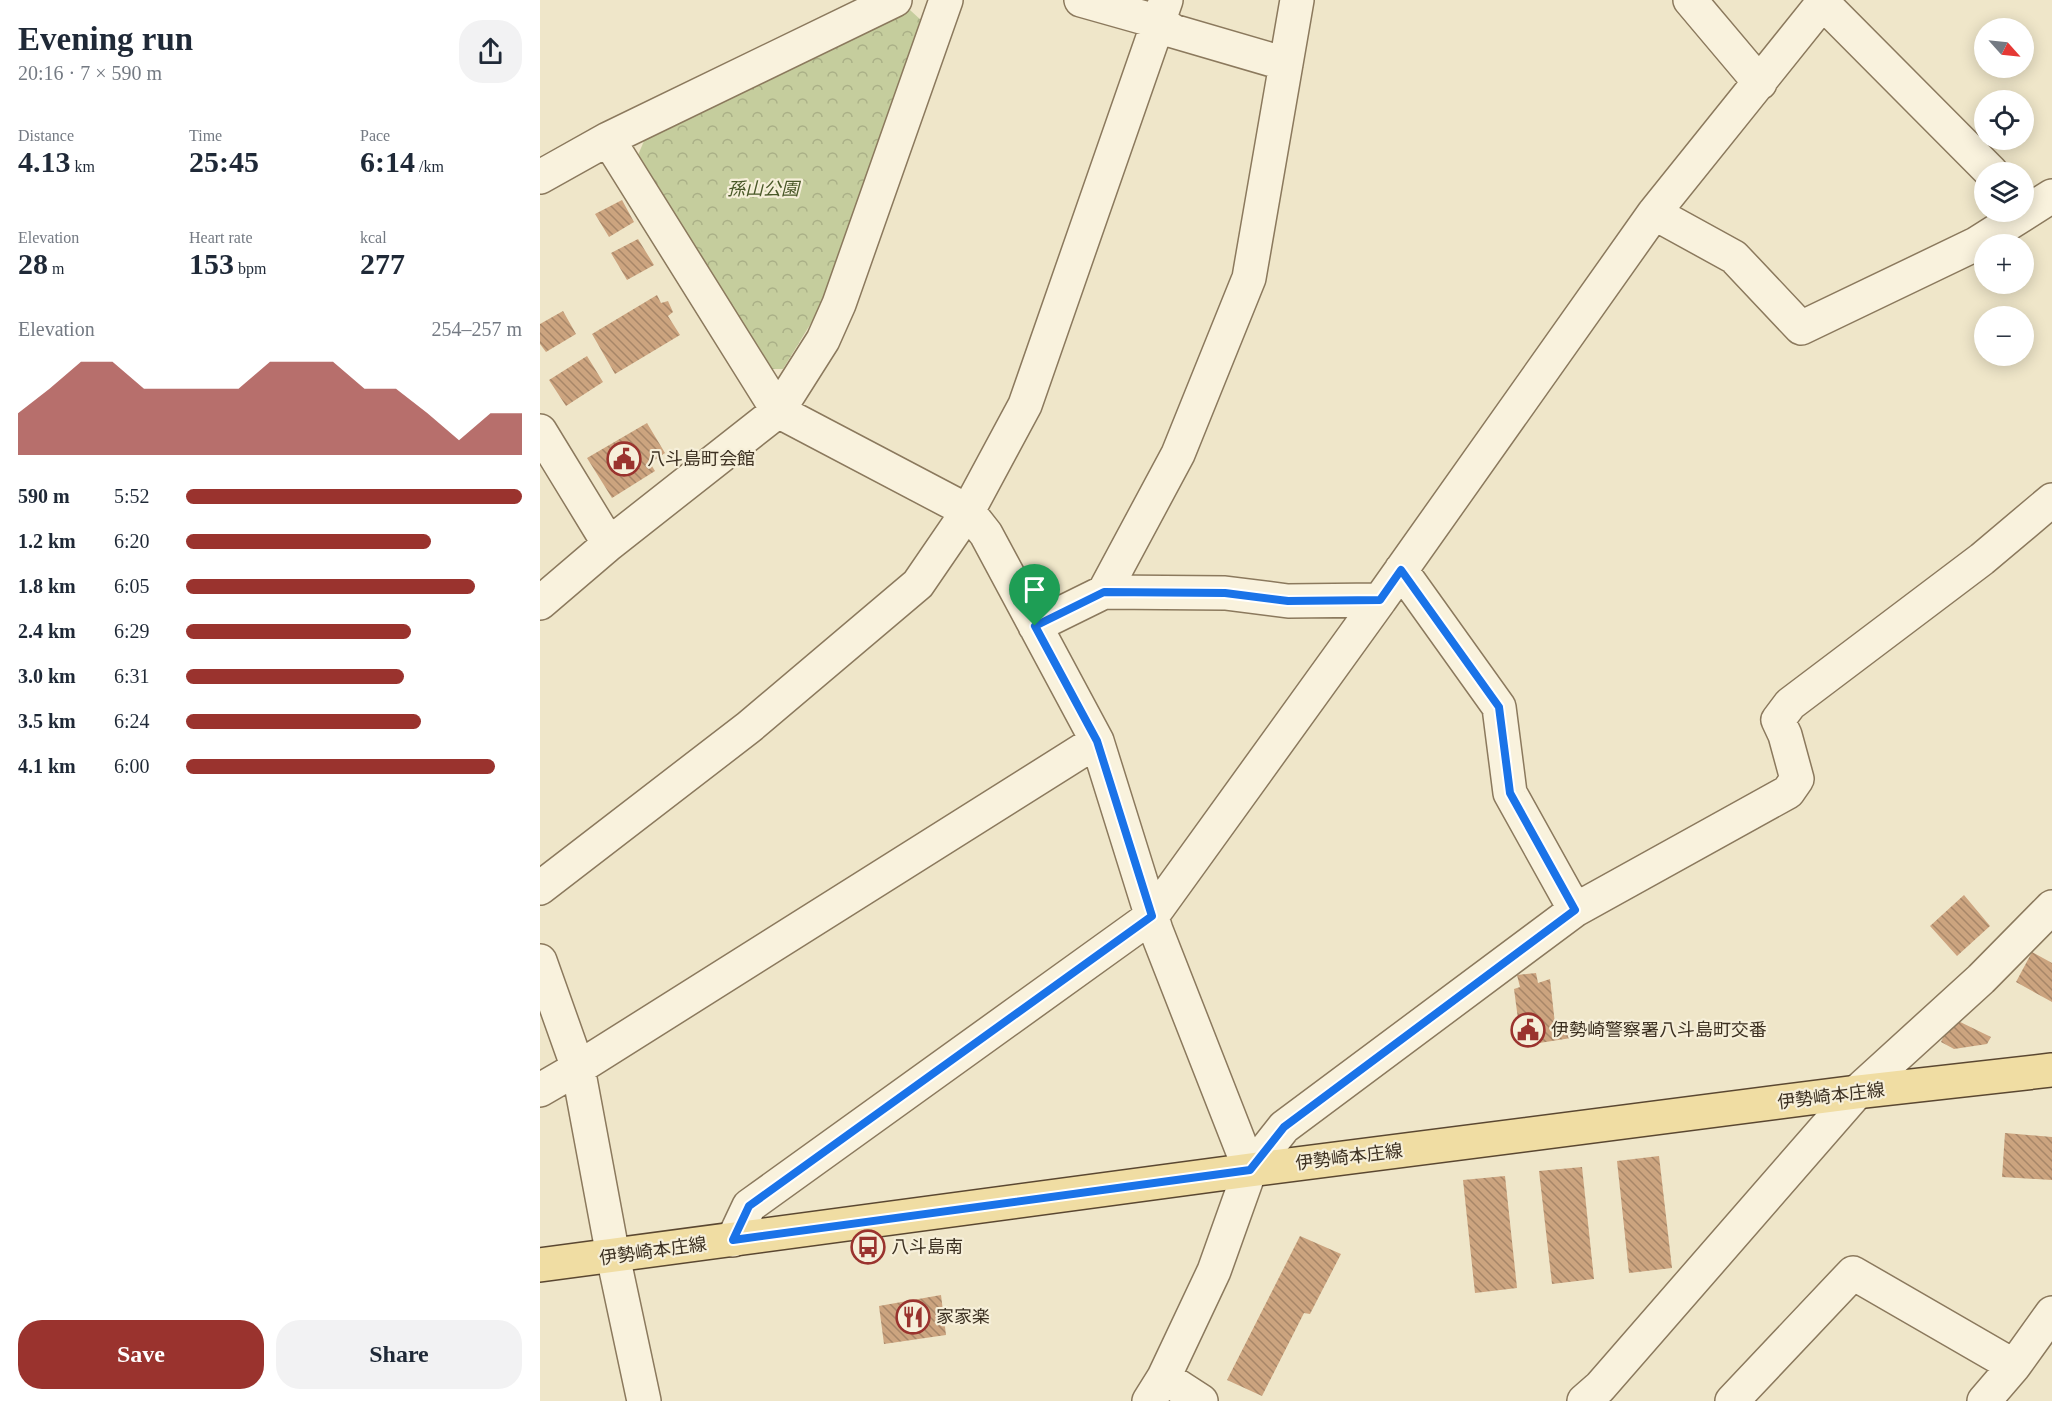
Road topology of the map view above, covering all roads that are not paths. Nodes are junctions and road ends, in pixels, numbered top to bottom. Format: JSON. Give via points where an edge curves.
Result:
{"nodes":[{"id":1,"x":896,"y":0,"type":"edge"},
{"id":2,"x":946,"y":0,"type":"edge"},
{"id":3,"x":1081,"y":0,"type":"edge"},
{"id":4,"x":1297,"y":0,"type":"edge"},
{"id":5,"x":1690,"y":0,"type":"edge"},
{"id":6,"x":1824,"y":2,"type":"edge"},
{"id":7,"x":1162,"y":11,"type":"edge"},
{"id":8,"x":1286,"y":64,"type":"junction"},
{"id":9,"x":1760,"y":83,"type":"junction"},
{"id":10,"x":608,"y":140,"type":"junction"},
{"id":11,"x":1981,"y":162,"type":"edge"},
{"id":12,"x":540,"y":177,"type":"edge"},
{"id":13,"x":2035,"y":204,"type":"edge"},
{"id":14,"x":1654,"y":213,"type":"junction"},
{"id":15,"x":778,"y":411,"type":"junction"},
{"id":16,"x":540,"y":431,"type":"edge"},
{"id":17,"x":2052,"y":500,"type":"edge"},
{"id":18,"x":968,"y":511,"type":"junction"},
{"id":19,"x":609,"y":544,"type":"junction"},
{"id":20,"x":1401,"y":570,"type":"junction"},
{"id":21,"x":1104,"y":592,"type":"junction"},
{"id":22,"x":1380,"y":600,"type":"junction"},
{"id":23,"x":540,"y":603,"type":"edge"},
{"id":24,"x":1035,"y":626,"type":"junction"},
{"id":25,"x":1097,"y":741,"type":"junction"},
{"id":26,"x":540,"y":888,"type":"edge"},
{"id":27,"x":2052,"y":907,"type":"edge"},
{"id":28,"x":1575,"y":910,"type":"junction"},
{"id":29,"x":1152,"y":916,"type":"junction"},
{"id":30,"x":540,"y":961,"type":"edge"},
{"id":31,"x":578,"y":1068,"type":"junction"},
{"id":32,"x":2052,"y":1070,"type":"edge"},
{"id":33,"x":540,"y":1089,"type":"edge"},
{"id":34,"x":1857,"y":1092,"type":"junction"},
{"id":35,"x":1250,"y":1170,"type":"junction"},
{"id":36,"x":733,"y":1240,"type":"junction"},
{"id":37,"x":613,"y":1256,"type":"junction"},
{"id":38,"x":540,"y":1265,"type":"edge"},
{"id":39,"x":2052,"y":1313,"type":"edge"},
{"id":40,"x":2014,"y":1366,"type":"junction"},
{"id":41,"x":1156,"y":1389,"type":"edge"},
{"id":42,"x":1603,"y":1396,"type":"edge"},
{"id":43,"x":644,"y":1401,"type":"edge"},
{"id":44,"x":1201,"y":1401,"type":"edge"},
{"id":45,"x":1732,"y":1401,"type":"edge"},
{"id":46,"x":1984,"y":1401,"type":"edge"}],
"edges":[{"from":1,"to":10,"type":"street"},
{"from":2,"to":15,"type":"street","via":[[839,304],[823,340]]},
{"from":3,"to":7,"type":"street"},
{"from":4,"to":8,"type":"street"},
{"from":5,"to":9,"type":"street"},
{"from":6,"to":9,"type":"street"},
{"from":6,"to":11,"type":"street"},
{"from":7,"to":8,"type":"street","via":[[1173,31]]},
{"from":7,"to":18,"type":"street","via":[[1025,405]]},
{"from":8,"to":21,"type":"street","via":[[1249,278],[1178,454]]},
{"from":9,"to":14,"type":"street"},
{"from":10,"to":12,"type":"street"},
{"from":10,"to":15,"type":"street"},
{"from":13,"to":14,"type":"street","via":[[1976,244],[1801,328],[1734,257]]},
{"from":14,"to":20,"type":"street"},
{"from":15,"to":18,"type":"street"},
{"from":15,"to":19,"type":"street"},
{"from":16,"to":19,"type":"street"},
{"from":17,"to":28,"type":"street","via":[[1982,559],[1790,704],[1778,720],[1797,779],[1788,792]]},
{"from":18,"to":24,"type":"street","via":[[986,534]]},
{"from":18,"to":26,"type":"street","via":[[918,584],[749,727]]},
{"from":19,"to":23,"type":"street"},
{"from":20,"to":22,"type":"street"},
{"from":20,"to":28,"type":"street","via":[[1499,707],[1510,793]]},
{"from":21,"to":22,"type":"street","via":[[1225,593],[1288,601]]},
{"from":21,"to":24,"type":"street"},
{"from":22,"to":29,"type":"street"},
{"from":24,"to":25,"type":"street"},
{"from":25,"to":29,"type":"street"},
{"from":25,"to":31,"type":"street"},
{"from":27,"to":34,"type":"street","via":[[1981,979]]},
{"from":28,"to":35,"type":"street","via":[[1284,1127]]},
{"from":29,"to":35,"type":"street"},
{"from":29,"to":36,"type":"street","via":[[749,1206]]},
{"from":30,"to":31,"type":"street"},
{"from":31,"to":33,"type":"street"},
{"from":31,"to":37,"type":"street"},
{"from":32,"to":34,"type":"main road","name":"伊勢崎本庄線"},
{"from":34,"to":35,"type":"main road","name":"伊勢崎本庄線"},
{"from":34,"to":42,"type":"street"},
{"from":35,"to":36,"type":"main road","name":"伊勢崎本庄線"},
{"from":35,"to":41,"type":"street","via":[[1214,1271]]},
{"from":36,"to":37,"type":"main road","name":"伊勢崎本庄線"},
{"from":37,"to":38,"type":"main road","name":"伊勢崎本庄線"},
{"from":37,"to":43,"type":"street"},
{"from":39,"to":40,"type":"street"},
{"from":40,"to":45,"type":"street","via":[[1853,1273]]},
{"from":40,"to":46,"type":"street"},
{"from":41,"to":44,"type":"street"}]}
